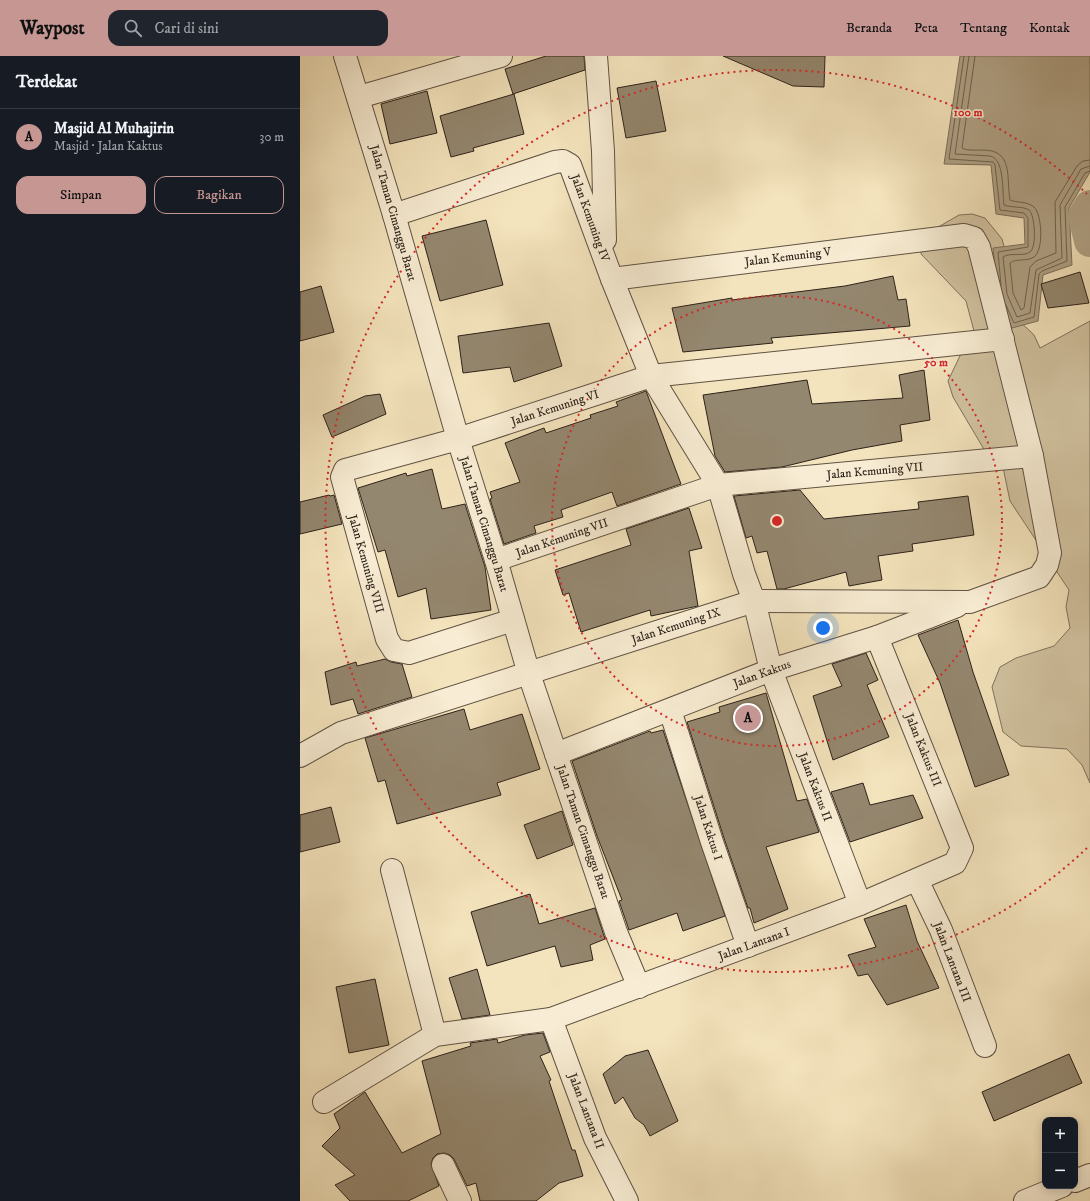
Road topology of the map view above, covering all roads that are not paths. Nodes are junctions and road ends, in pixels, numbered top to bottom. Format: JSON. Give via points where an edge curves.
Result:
{"nodes":[{"id":1,"x":345,"y":56,"type":"edge"},
{"id":2,"x":501,"y":56,"type":"edge"},
{"id":3,"x":596,"y":56,"type":"edge"},
{"id":4,"x":359,"y":97,"type":"junction"},
{"id":5,"x":394,"y":215,"type":"junction"},
{"id":6,"x":605,"y":258,"type":"junction"},
{"id":7,"x":612,"y":279,"type":"junction"},
{"id":8,"x":1003,"y":339,"type":"junction"},
{"id":9,"x":652,"y":376,"type":"junction"},
{"id":10,"x":458,"y":439,"type":"junction"},
{"id":11,"x":1032,"y":456,"type":"junction"},
{"id":12,"x":718,"y":485,"type":"junction"},
{"id":13,"x":496,"y":560,"type":"junction"},
{"id":14,"x":754,"y":601,"type":"junction"},
{"id":15,"x":970,"y":602,"type":"junction"},
{"id":16,"x":513,"y":620,"type":"junction"},
{"id":17,"x":877,"y":637,"type":"junction"},
{"id":18,"x":771,"y":670,"type":"junction"},
{"id":19,"x":529,"y":674,"type":"junction"},
{"id":20,"x":670,"y":710,"type":"junction"},
{"id":21,"x":556,"y":754,"type":"junction"},
{"id":22,"x":300,"y":756,"type":"edge"},
{"id":23,"x":955,"y":863,"type":"joint"},
{"id":24,"x":392,"y":870,"type":"dead end"},
{"id":25,"x":917,"y":880,"type":"junction"},
{"id":26,"x":860,"y":904,"type":"junction"},
{"id":27,"x":748,"y":946,"type":"junction"},
{"id":28,"x":639,"y":987,"type":"junction"},
{"id":29,"x":552,"y":1019,"type":"junction"},
{"id":30,"x":435,"y":1035,"type":"junction"},
{"id":31,"x":985,"y":1046,"type":"dead end"},
{"id":32,"x":324,"y":1102,"type":"dead end"},
{"id":33,"x":443,"y":1165,"type":"dead end"},
{"id":34,"x":1090,"y":1175,"type":"edge"},
{"id":35,"x":1078,"y":1180,"type":"edge"},
{"id":36,"x":1055,"y":1189,"type":"edge"},
{"id":37,"x":460,"y":1201,"type":"edge"},
{"id":38,"x":627,"y":1201,"type":"edge"},
{"id":39,"x":1025,"y":1201,"type":"edge"}],
"edges":[{"from":1,"to":4,"type":"street","name":"Jalan Taman Cimanggu Barat"},
{"from":2,"to":4,"type":"street"},
{"from":3,"to":6,"type":"street","via":[[603,151]]},
{"from":4,"to":5,"type":"street","name":"Jalan Taman Cimanggu Barat"},
{"from":5,"to":6,"type":"street","name":"Jalan Kemuning IV","via":[[563,161],[570,165]]},
{"from":5,"to":10,"type":"street","name":"Jalan Taman Cimanggu Barat"},
{"from":6,"to":7,"type":"street","name":"Jalan Kemuning IV"},
{"from":7,"to":8,"type":"street","name":"Jalan Kemuning V","via":[[964,235],[974,238],[979,247]]},
{"from":7,"to":9,"type":"street","name":"Jalan Kemuning IV"},
{"from":8,"to":9,"type":"street"},
{"from":8,"to":11,"type":"street"},
{"from":9,"to":10,"type":"street","name":"Jalan Kemuning VI"},
{"from":9,"to":12,"type":"street"},
{"from":10,"to":13,"type":"street","name":"Jalan Taman Cimanggu Barat"},
{"from":10,"to":16,"type":"street","name":"Jalan Kemuning VIII","via":[[350,468],[345,470],[342,477],[387,639],[394,650],[409,653]]},
{"from":11,"to":12,"type":"street","name":"Jalan Kemuning VII"},
{"from":11,"to":15,"type":"street","name":"Jalan Kemuning IX","via":[[1050,554],[1047,565],[1039,577]]},
{"from":12,"to":13,"type":"street","name":"Jalan Kemuning VII"},
{"from":12,"to":14,"type":"street","name":"Jalan Kaktus II"},
{"from":13,"to":16,"type":"street","name":"Jalan Taman Cimanggu Barat"},
{"from":14,"to":15,"type":"street","name":"Jalan Kemuning IX"},
{"from":14,"to":18,"type":"street","name":"Jalan Kaktus II"},
{"from":14,"to":19,"type":"street","name":"Jalan Kemuning IX"},
{"from":15,"to":17,"type":"street","name":"Jalan Kaktus"},
{"from":16,"to":19,"type":"street","name":"Jalan Taman Cimanggu Barat"},
{"from":17,"to":18,"type":"street","name":"Jalan Kaktus"},
{"from":17,"to":23,"type":"street","name":"Jalan Kaktus III","via":[[962,848]]},
{"from":18,"to":20,"type":"street","name":"Jalan Kaktus"},
{"from":18,"to":26,"type":"street","name":"Jalan Kaktus II"},
{"from":19,"to":21,"type":"street","name":"Jalan Taman Cimanggu Barat"},
{"from":19,"to":22,"type":"street","name":"Jalan Kemuning IX","via":[[341,733]]},
{"from":20,"to":21,"type":"street","name":"Jalan Kaktus"},
{"from":20,"to":27,"type":"street","name":"Jalan Kaktus I"},
{"from":21,"to":28,"type":"street","name":"Jalan Taman Cimanggu Barat","via":[[616,932]]},
{"from":23,"to":25,"type":"street","name":"Jalan Lantana I"},
{"from":24,"to":30,"type":"street"},
{"from":25,"to":26,"type":"street","name":"Jalan Lantana I"},
{"from":25,"to":31,"type":"street","name":"Jalan Lantana III","via":[[941,930]]},
{"from":26,"to":27,"type":"street","name":"Jalan Lantana I"},
{"from":27,"to":28,"type":"street","name":"Jalan Lantana I"},
{"from":28,"to":29,"type":"street","name":"Jalan Lantana I"},
{"from":29,"to":30,"type":"street","name":"Jalan Lantana I"},
{"from":29,"to":38,"type":"street","name":"Jalan Lantana II","via":[[596,1138]]},
{"from":30,"to":32,"type":"street"},
{"from":33,"to":37,"type":"street"},
{"from":34,"to":35,"type":"street"},
{"from":36,"to":39,"type":"street"}]}
